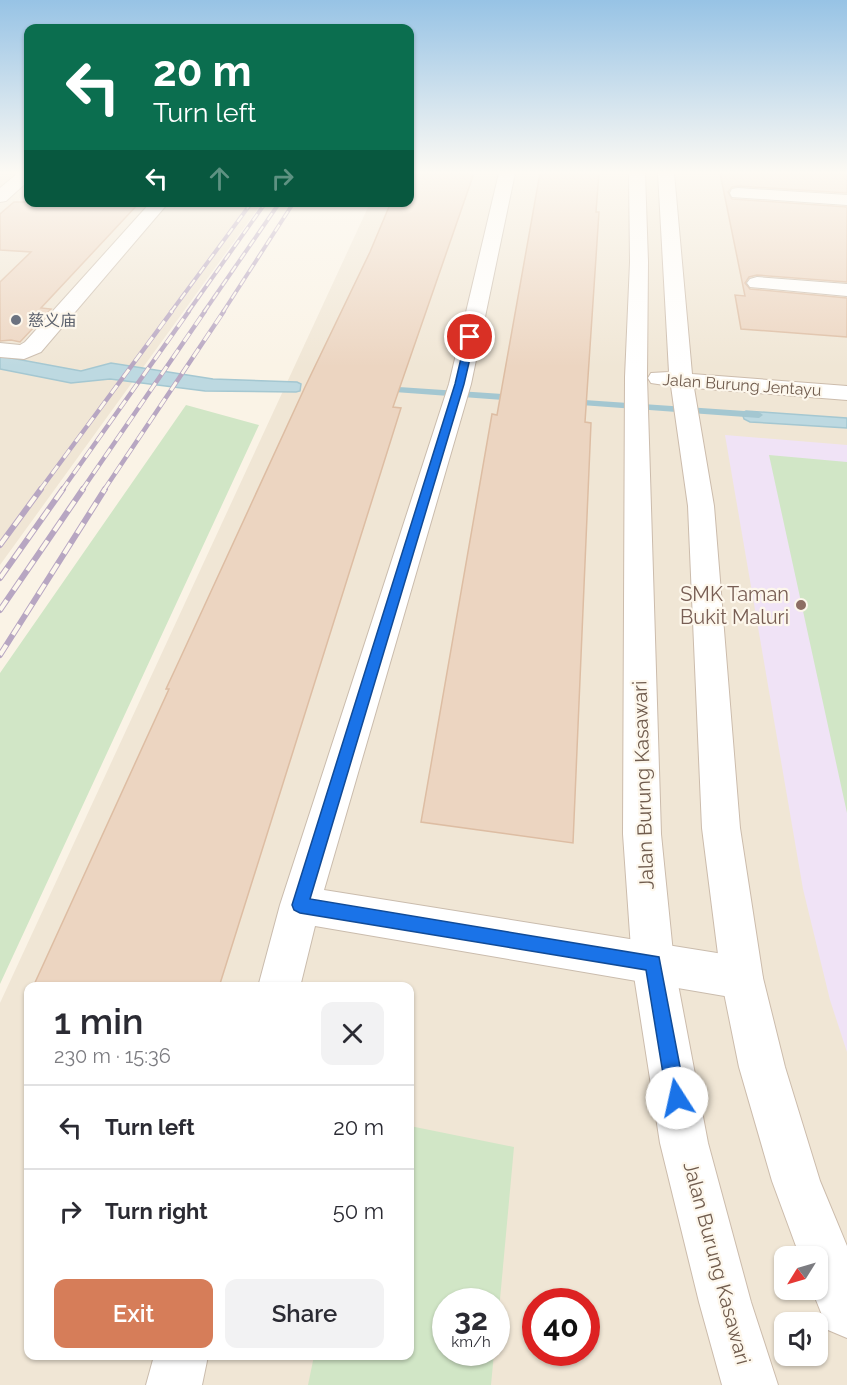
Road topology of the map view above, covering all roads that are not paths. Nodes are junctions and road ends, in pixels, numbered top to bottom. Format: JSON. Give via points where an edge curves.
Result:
{"nodes":[{"id":1,"x":130,"y":238,"type":"edge"},
{"id":2,"x":493,"y":238,"type":"edge"},
{"id":3,"x":639,"y":238,"type":"edge"},
{"id":4,"x":671,"y":238,"type":"edge"},
{"id":5,"x":757,"y":283,"type":"dead end"},
{"id":6,"x":847,"y":290,"type":"edge"},
{"id":7,"x":0,"y":350,"type":"edge"},
{"id":8,"x":701,"y":360,"type":"dead end"},
{"id":9,"x":636,"y":390,"type":"junction"},
{"id":10,"x":684,"y":392,"type":"junction"},
{"id":11,"x":847,"y":393,"type":"edge"},
{"id":12,"x":300,"y":905,"type":"junction"},
{"id":13,"x":653,"y":963,"type":"junction"},
{"id":14,"x":742,"y":978,"type":"junction"},
{"id":15,"x":280,"y":982,"type":"edge"},
{"id":16,"x":847,"y":1311,"type":"edge"},
{"id":17,"x":180,"y":1360,"type":"edge"},
{"id":18,"x":174,"y":1385,"type":"edge"},
{"id":19,"x":750,"y":1385,"type":"edge"}],
"edges":[{"from":1,"to":7,"type":"street","via":[[33,347],[24,352]]},
{"from":2,"to":12,"type":"street","via":[[460,384]]},
{"from":3,"to":9,"type":"street","name":"Jalan Burung Kasawari"},
{"from":4,"to":10,"type":"street"},
{"from":5,"to":6,"type":"street"},
{"from":8,"to":10,"type":"street","name":"Jalan Burung Jentayu"},
{"from":9,"to":10,"type":"street","name":"Jalan Burung Jentayu"},
{"from":9,"to":13,"type":"street","name":"Jalan Burung Kasawari","via":[[642,834]]},
{"from":10,"to":11,"type":"street","name":"Jalan Burung Jentayu"},
{"from":10,"to":14,"type":"street","via":[[701,506],[721,828]]},
{"from":12,"to":13,"type":"street"},
{"from":12,"to":15,"type":"street"},
{"from":13,"to":14,"type":"street"},
{"from":13,"to":19,"type":"street","name":"Jalan Burung Kasawari","via":[[684,1143]]},
{"from":14,"to":16,"type":"street","via":[[762,1067],[795,1180]]},
{"from":17,"to":18,"type":"street"}]}
